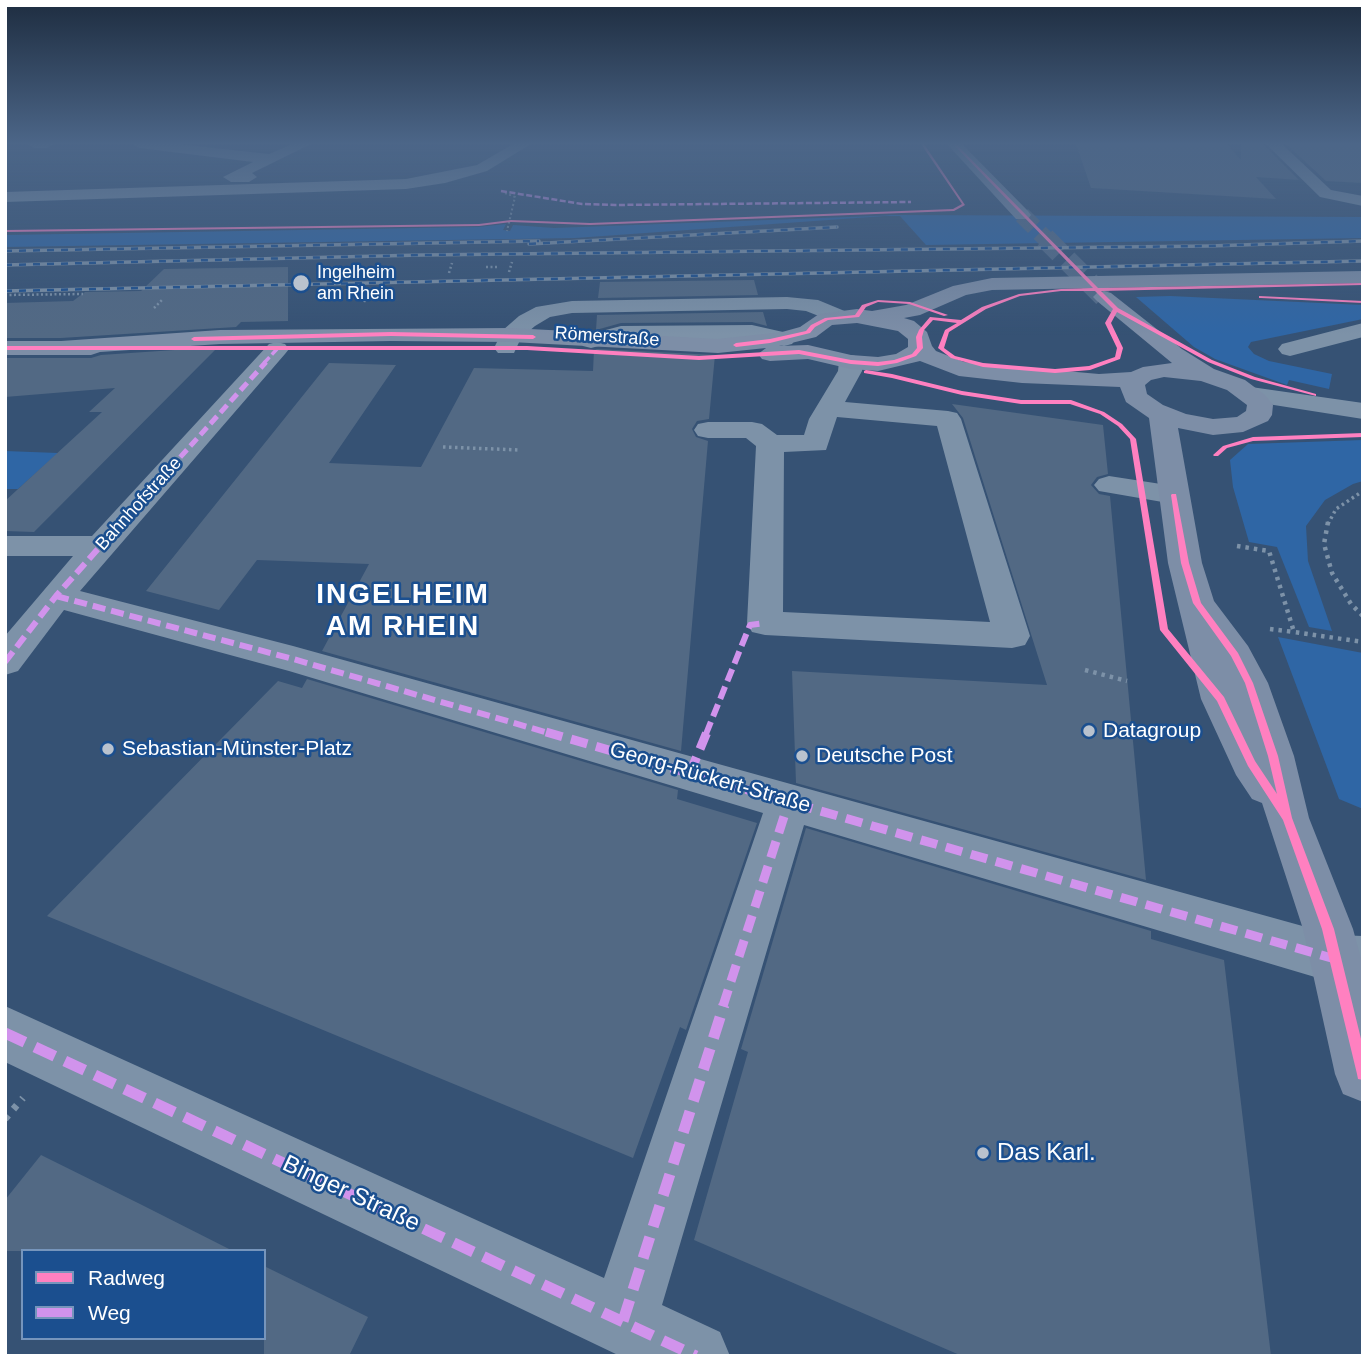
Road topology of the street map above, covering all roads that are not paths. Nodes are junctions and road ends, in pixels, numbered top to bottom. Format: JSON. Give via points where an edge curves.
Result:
{"nodes":[{"id":1,"x":1015,"y":208,"type":"edge"},
{"id":2,"x":1022,"y":215,"type":"tunnel mouth"},
{"id":3,"x":1363,"y":277,"type":"edge"},
{"id":4,"x":1031,"y":282,"type":"junction"},
{"id":5,"x":839,"y":317,"type":"junction"},
{"id":6,"x":875,"y":317,"type":"junction"},
{"id":7,"x":1363,"y":330,"type":"edge"},
{"id":8,"x":808,"y":332,"type":"junction"},
{"id":9,"x":509,"y":341,"type":"junction"},
{"id":10,"x":919,"y":342,"type":"junction"},
{"id":11,"x":65,"y":347,"type":"junction"},
{"id":12,"x":5,"y":348,"type":"edge"},
{"id":13,"x":277,"y":349,"type":"junction"},
{"id":14,"x":1290,"y":349,"type":"dead end"},
{"id":15,"x":839,"y":359,"type":"junction"},
{"id":16,"x":887,"y":363,"type":"junction"},
{"id":17,"x":1205,"y":374,"type":"junction"},
{"id":18,"x":1142,"y":376,"type":"junction"},
{"id":19,"x":1254,"y":407,"type":"junction"},
{"id":20,"x":829,"y":408,"type":"junction"},
{"id":21,"x":1155,"y":411,"type":"junction"},
{"id":22,"x":1363,"y":411,"type":"edge"},
{"id":23,"x":1363,"y":423,"type":"edge"},
{"id":24,"x":1213,"y":426,"type":"junction"},
{"id":25,"x":708,"y":430,"type":"dead end"},
{"id":26,"x":770,"y":443,"type":"junction"},
{"id":27,"x":1109,"y":485,"type":"dead end"},
{"id":28,"x":1174,"y":495,"type":"junction"},
{"id":29,"x":5,"y":546,"type":"edge"},
{"id":30,"x":101,"y":546,"type":"junction"},
{"id":31,"x":56,"y":596,"type":"junction"},
{"id":32,"x":5,"y":662,"type":"edge"},
{"id":33,"x":789,"y":801,"type":"junction"},
{"id":34,"x":1349,"y":960,"type":"edge"},
{"id":35,"x":5,"y":1033,"type":"edge"},
{"id":36,"x":1363,"y":1074,"type":"edge"},
{"id":37,"x":623,"y":1321,"type":"junction"},
{"id":38,"x":696,"y":1356,"type":"edge"}],
"edges":[{"from":1,"to":2,"type":"main road"},
{"from":3,"to":4,"type":"main road"},
{"from":4,"to":6,"type":"main road","via":[[975,286],[912,310]]},
{"from":4,"to":10,"type":"main road","via":[[980,293],[940,313],[927,324]]},
{"from":5,"to":6,"type":"main road","name":"Römerstraße"},
{"from":5,"to":8,"type":"main road","name":"Römerstraße","via":[[821,321]]},
{"from":5,"to":9,"type":"street","via":[[810,305],[787,303],[572,307],[536,316]]},
{"from":6,"to":10,"type":"main road","name":"Römerstraße","via":[[900,323]]},
{"from":7,"to":14,"type":"street"},
{"from":8,"to":9,"type":"main road","name":"Römerstraße","via":[[698,347]]},
{"from":8,"to":15,"type":"main road","via":[[812,346]]},
{"from":9,"to":11,"type":"main road","name":"Römerstraße","via":[[391,334],[219,337]]},
{"from":9,"to":13,"type":"main road","name":"Römerstraße"},
{"from":9,"to":15,"type":"main road","name":"Römerstraße","via":[[665,358],[799,352]]},
{"from":10,"to":16,"type":"main road","name":"Römerstraße","via":[[909,357]]},
{"from":10,"to":18,"type":"main road","name":"Römerstraße","via":[[941,363],[975,372],[1099,381]]},
{"from":11,"to":12,"type":"main road","name":"Römerstraße"},
{"from":11,"to":13,"type":"main road","name":"Römerstraße"},
{"from":13,"to":30,"type":"street","name":"Bahnhofstraße"},
{"from":15,"to":16,"type":"main road","name":"Römerstraße"},
{"from":15,"to":20,"type":"street","via":[[850,371]]},
{"from":16,"to":21,"type":"main road","name":"Römerstraße","via":[[977,387],[1109,397]]},
{"from":17,"to":18,"type":"main road","name":"Römerstraße","via":[[1172,370]]},
{"from":17,"to":18,"type":"main road","via":[[1110,303],[1148,354],[1152,365]]},
{"from":17,"to":19,"type":"main road","via":[[1227,381]]},
{"from":18,"to":21,"type":"main road","via":[[1132,392]]},
{"from":19,"to":22,"type":"street"},
{"from":19,"to":23,"type":"street"},
{"from":19,"to":24,"type":"main road","name":"Römerstraße","via":[[1243,425]]},
{"from":20,"to":26,"type":"street","via":[[816,444]]},
{"from":20,"to":26,"type":"street","via":[[948,419],[1012,636],[765,623]]},
{"from":21,"to":24,"type":"main road","name":"Römerstraße"},
{"from":21,"to":28,"type":"main road"},
{"from":24,"to":28,"type":"main road"},
{"from":25,"to":26,"type":"street","via":[[752,430]]},
{"from":27,"to":28,"type":"street"},
{"from":28,"to":34,"type":"main road","via":[[1185,563],[1221,699],[1251,763],[1287,818],[1328,929]]},
{"from":29,"to":30,"type":"street"},
{"from":30,"to":31,"type":"street","name":"Bahnhofstraße"},
{"from":31,"to":32,"type":"street","name":"Bahnhofstraße"},
{"from":31,"to":33,"type":"street","name":"Georg-Rückert-Straße"},
{"from":33,"to":34,"type":"street","name":"Georg-Rückert-Straße"},
{"from":33,"to":37,"type":"street"},
{"from":34,"to":36,"type":"main road"},
{"from":35,"to":37,"type":"street","name":"Binger Straße"},
{"from":37,"to":38,"type":"street","name":"Binger Straße"}]}
